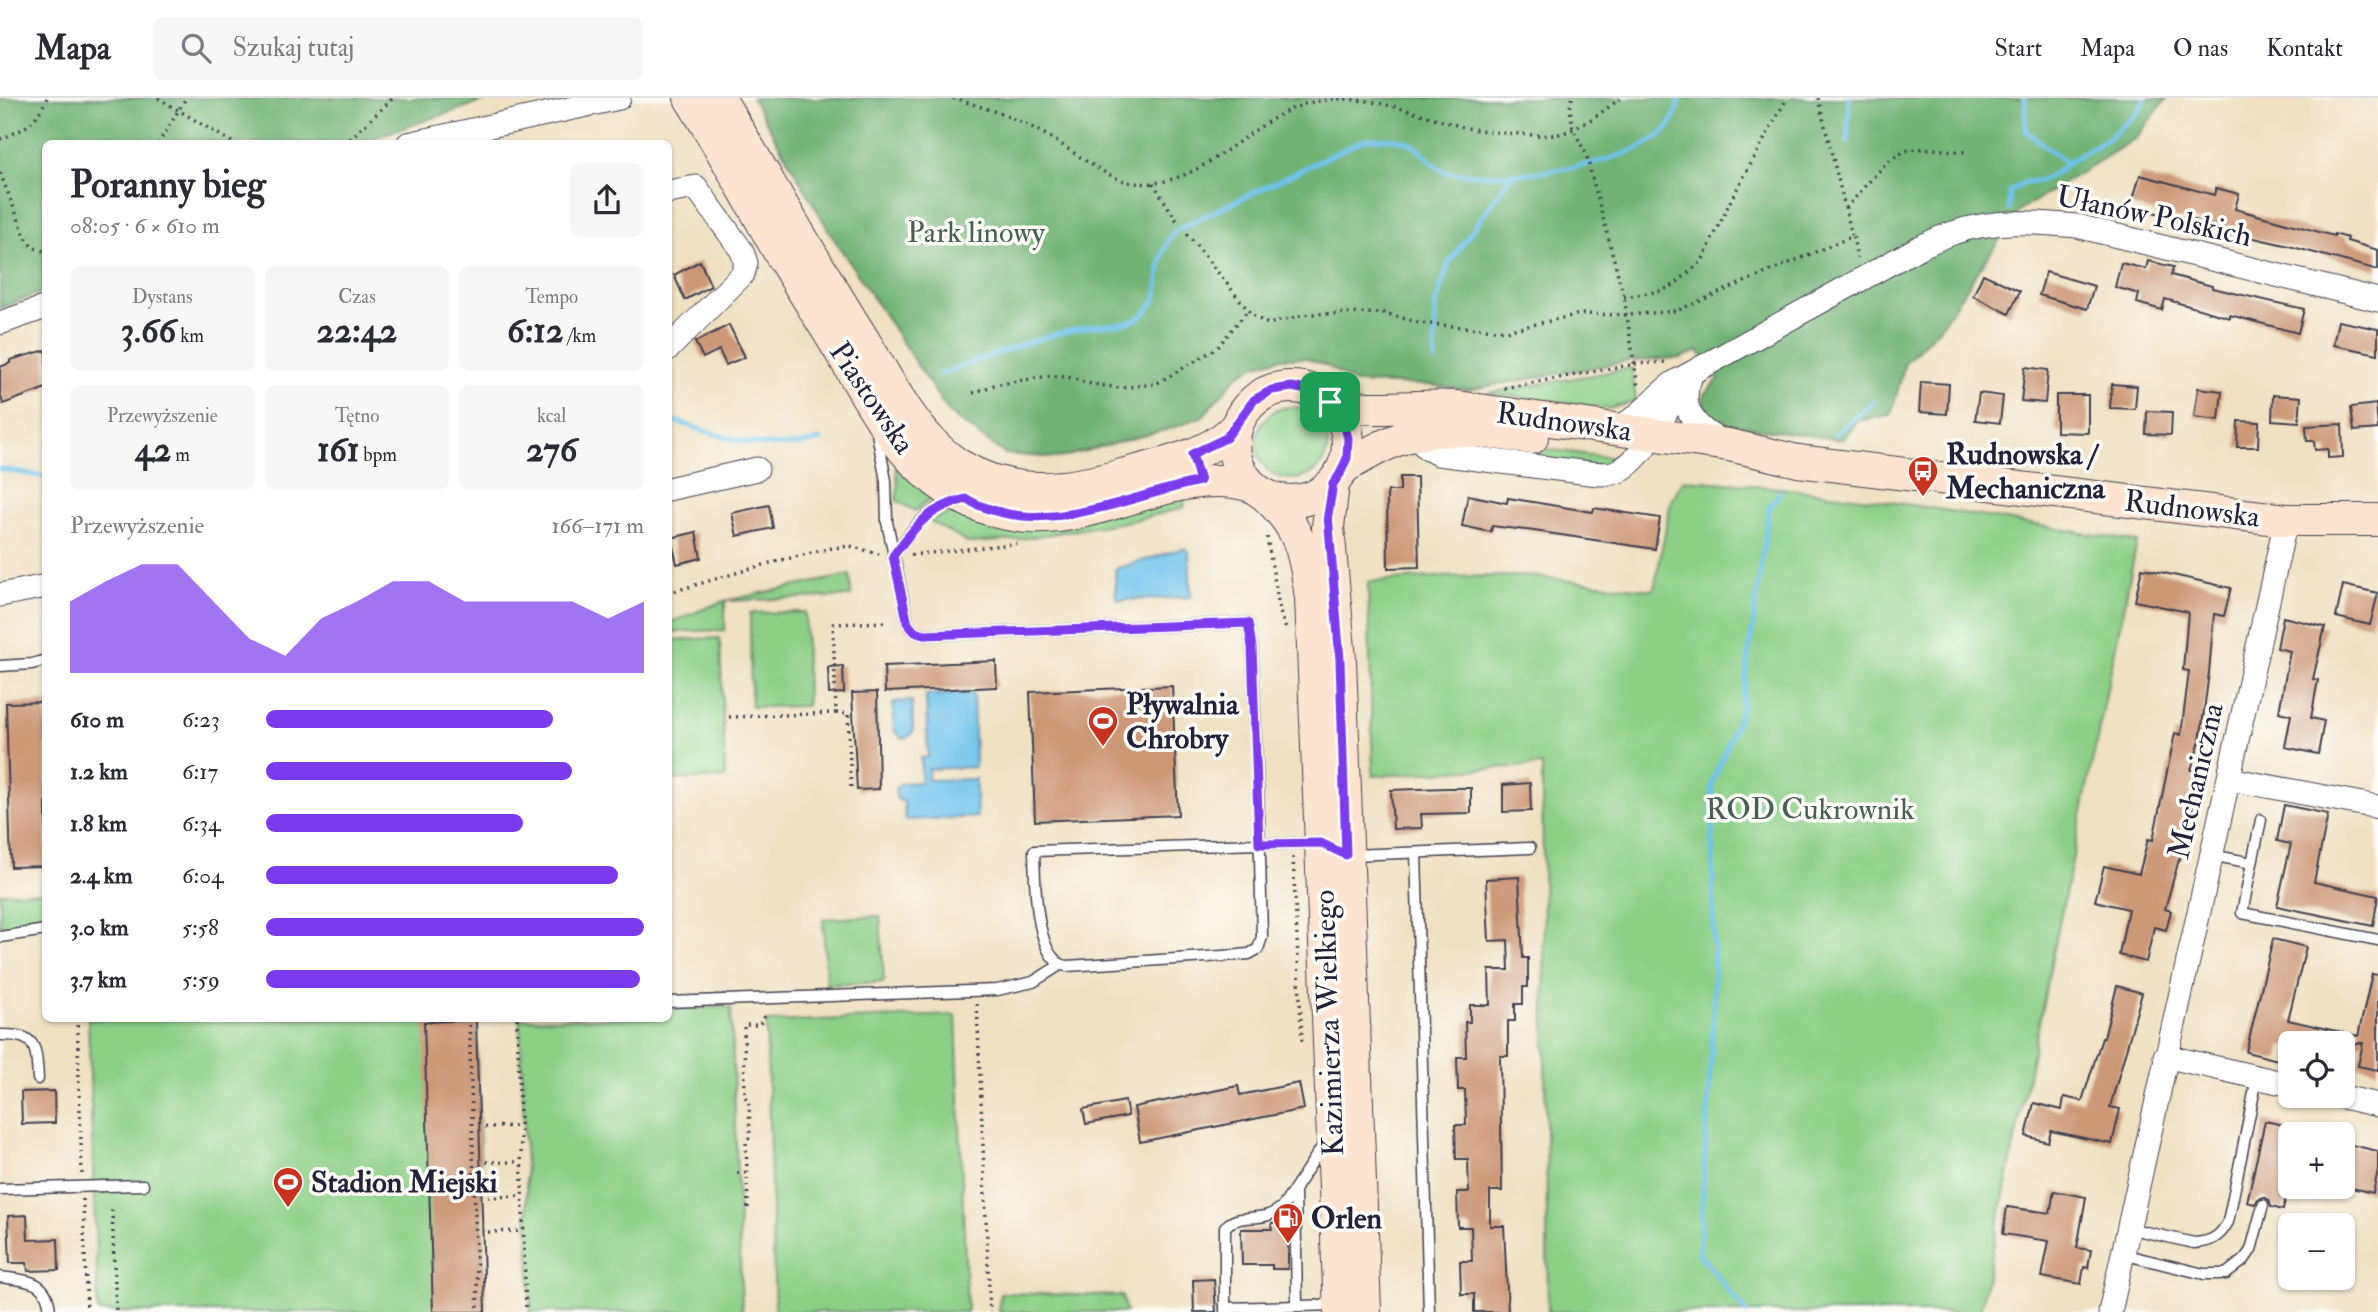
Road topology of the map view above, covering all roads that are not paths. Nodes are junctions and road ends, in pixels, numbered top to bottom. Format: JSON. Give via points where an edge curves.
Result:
{"nodes":[{"id":1,"x":593,"y":98,"type":"edge"},
{"id":2,"x":619,"y":98,"type":"edge"},
{"id":3,"x":696,"y":100,"type":"edge"},
{"id":4,"x":560,"y":112,"type":"junction"},
{"id":5,"x":427,"y":140,"type":"edge"},
{"id":6,"x":672,"y":191,"type":"edge"},
{"id":7,"x":2378,"y":300,"type":"edge"},
{"id":8,"x":42,"y":308,"type":"edge"},
{"id":9,"x":0,"y":323,"type":"edge"},
{"id":10,"x":672,"y":345,"type":"edge"},
{"id":11,"x":1686,"y":366,"type":"junction"},
{"id":12,"x":865,"y":392,"type":"junction"},
{"id":13,"x":1330,"y":402,"type":"junction"},
{"id":14,"x":1237,"y":425,"type":"junction"},
{"id":15,"x":1612,"y":429,"type":"junction"},
{"id":16,"x":1646,"y":444,"type":"junction"},
{"id":17,"x":1729,"y":445,"type":"junction"},
{"id":18,"x":1798,"y":461,"type":"junction"},
{"id":19,"x":757,"y":469,"type":"dead end"},
{"id":20,"x":1338,"y":476,"type":"junction"},
{"id":21,"x":672,"y":488,"type":"edge"},
{"id":22,"x":966,"y":499,"type":"junction"},
{"id":23,"x":1260,"y":502,"type":"junction"},
{"id":24,"x":2286,"y":520,"type":"junction"},
{"id":25,"x":2378,"y":520,"type":"edge"},
{"id":26,"x":893,"y":556,"type":"junction"},
{"id":27,"x":42,"y":587,"type":"edge"},
{"id":28,"x":0,"y":594,"type":"edge"},
{"id":29,"x":42,"y":661,"type":"edge"},
{"id":30,"x":0,"y":666,"type":"edge"},
{"id":31,"x":2229,"y":779,"type":"junction"},
{"id":32,"x":2378,"y":807,"type":"edge"},
{"id":33,"x":2261,"y":820,"type":"dead end"},
{"id":34,"x":1259,"y":844,"type":"junction"},
{"id":35,"x":1530,"y":848,"type":"dead end"},
{"id":36,"x":1334,"y":849,"type":"junction"},
{"id":37,"x":1416,"y":853,"type":"junction"},
{"id":38,"x":2211,"y":855,"type":"junction"},
{"id":39,"x":2252,"y":863,"type":"junction"},
{"id":40,"x":42,"y":931,"type":"edge"},
{"id":41,"x":0,"y":937,"type":"edge"},
{"id":42,"x":2378,"y":940,"type":"edge"},
{"id":43,"x":1060,"y":965,"type":"junction"},
{"id":44,"x":672,"y":1002,"type":"edge"},
{"id":45,"x":0,"y":1035,"type":"edge"},
{"id":46,"x":2165,"y":1056,"type":"junction"},
{"id":47,"x":2257,"y":1078,"type":"junction"},
{"id":48,"x":38,"y":1079,"type":"dead end"},
{"id":49,"x":2278,"y":1082,"type":"edge"},
{"id":50,"x":2355,"y":1100,"type":"edge"},
{"id":51,"x":2378,"y":1105,"type":"edge"},
{"id":52,"x":1333,"y":1129,"type":"junction"},
{"id":53,"x":143,"y":1185,"type":"dead end"},
{"id":54,"x":0,"y":1189,"type":"edge"},
{"id":55,"x":1295,"y":1190,"type":"junction"},
{"id":56,"x":2263,"y":1205,"type":"dead end"},
{"id":57,"x":2128,"y":1228,"type":"junction"},
{"id":58,"x":2122,"y":1254,"type":"junction"},
{"id":59,"x":0,"y":1277,"type":"edge"},
{"id":60,"x":1297,"y":1305,"type":"junction"},
{"id":61,"x":1352,"y":1308,"type":"edge"},
{"id":62,"x":1225,"y":1310,"type":"edge"},
{"id":63,"x":50,"y":1312,"type":"edge"},
{"id":64,"x":1429,"y":1312,"type":"edge"},
{"id":65,"x":2110,"y":1312,"type":"edge"}],
"edges":[{"from":1,"to":4,"type":"street"},
{"from":2,"to":4,"type":"street"},
{"from":3,"to":12,"type":"main road","name":"Piastowska","via":[[779,252]]},
{"from":3,"to":14,"type":"main road","name":"Piastowska","via":[[816,263],[924,433],[957,464],[1026,489],[1073,488],[1204,450],[1226,438]]},
{"from":4,"to":5,"type":"street"},
{"from":6,"to":10,"type":"street","via":[[696,187],[746,263],[743,274]]},
{"from":7,"to":11,"type":"street","name":"Ułanów Polskich","via":[[2077,226],[1987,225],[1954,232],[1918,248]]},
{"from":8,"to":9,"type":"street"},
{"from":11,"to":15,"type":"street","name":"Ułanów Polskich","via":[[1636,418]]},
{"from":11,"to":16,"type":"street","name":"Ułanów Polskich","via":[[1685,382]]},
{"from":11,"to":17,"type":"street","via":[[1687,408],[1698,427]]},
{"from":12,"to":22,"type":"main road","name":"Piastowska","via":[[898,443],[923,471]]},
{"from":12,"to":26,"type":"lane","via":[[883,456]]},
{"from":13,"to":14,"type":"main road","via":[[1312,391],[1282,388],[1254,400]]},
{"from":13,"to":15,"type":"main road","name":"Rudnowska","via":[[1362,409],[1457,407]]},
{"from":13,"to":20,"type":"main road","via":[[1342,418],[1348,438],[1349,448]]},
{"from":14,"to":23,"type":"main road","via":[[1236,458]]},
{"from":15,"to":16,"type":"main road","name":"Rudnowska"},
{"from":16,"to":17,"type":"main road","name":"Rudnowska"},
{"from":16,"to":18,"type":"main road","name":"Rudnowska","via":[[1718,462]]},
{"from":16,"to":20,"type":"main road","name":"Rudnowska","via":[[1451,431],[1397,440]]},
{"from":17,"to":18,"type":"main road","name":"Rudnowska"},
{"from":18,"to":24,"type":"main road","name":"Rudnowska"},
{"from":19,"to":21,"type":"street"},
{"from":20,"to":23,"type":"main road","via":[[1319,494],[1302,500]]},
{"from":20,"to":36,"type":"main road","name":"Kazimierza Wielkiego","via":[[1328,527],[1340,660]]},
{"from":22,"to":23,"type":"main road","name":"Piastowska","via":[[1008,514],[1053,517],[1200,481],[1224,480]]},
{"from":22,"to":26,"type":"lane","via":[[927,515]]},
{"from":23,"to":36,"type":"main road","name":"Kazimierza Wielkiego","via":[[1289,520],[1302,547],[1310,586]]},
{"from":24,"to":25,"type":"main road","name":"Rudnowska"},
{"from":24,"to":31,"type":"street","name":"Mechaniczna"},
{"from":26,"to":34,"type":"lane","via":[[908,624],[925,635],[1248,623]]},
{"from":27,"to":28,"type":"street"},
{"from":29,"to":30,"type":"lane"},
{"from":31,"to":32,"type":"street"},
{"from":31,"to":38,"type":"street","name":"Mechaniczna"},
{"from":33,"to":39,"type":"lane"},
{"from":34,"to":36,"type":"lane"},
{"from":34,"to":43,"type":"lane","via":[[1262,937],[1258,949],[1238,956]]},
{"from":34,"to":43,"type":"lane","via":[[1034,851],[1041,926],[1051,957]]},
{"from":35,"to":37,"type":"lane"},
{"from":36,"to":37,"type":"lane"},
{"from":36,"to":52,"type":"main road","name":"Kazimierza Wielkiego"},
{"from":36,"to":61,"type":"main road","name":"Kazimierza Wielkiego"},
{"from":37,"to":64,"type":"lane"},
{"from":38,"to":39,"type":"lane"},
{"from":38,"to":46,"type":"street","name":"Mechaniczna"},
{"from":39,"to":42,"type":"lane","via":[[2242,913]]},
{"from":40,"to":41,"type":"lane"},
{"from":43,"to":44,"type":"lane","via":[[1021,987]]},
{"from":45,"to":48,"type":"lane","via":[[33,1043]]},
{"from":46,"to":47,"type":"street"},
{"from":46,"to":57,"type":"street","name":"Mechaniczna"},
{"from":47,"to":49,"type":"street"},
{"from":47,"to":57,"type":"lane","via":[[2228,1222],[2222,1232],[2194,1242]]},
{"from":50,"to":51,"type":"street"},
{"from":52,"to":55,"type":"lane"},
{"from":52,"to":61,"type":"main road","name":"Kazimierza Wielkiego"},
{"from":53,"to":54,"type":"lane"},
{"from":55,"to":60,"type":"lane"},
{"from":55,"to":62,"type":"lane","via":[[1275,1214],[1231,1221],[1225,1227]]},
{"from":56,"to":58,"type":"lane","via":[[2251,1250],[2226,1274],[2204,1274]]},
{"from":57,"to":58,"type":"street","name":"Mechaniczna"},
{"from":58,"to":65,"type":"street","name":"Mechaniczna"},
{"from":59,"to":63,"type":"lane","via":[[41,1287],[48,1296]]},
{"from":60,"to":61,"type":"lane"},
{"from":60,"to":62,"type":"lane"}]}
